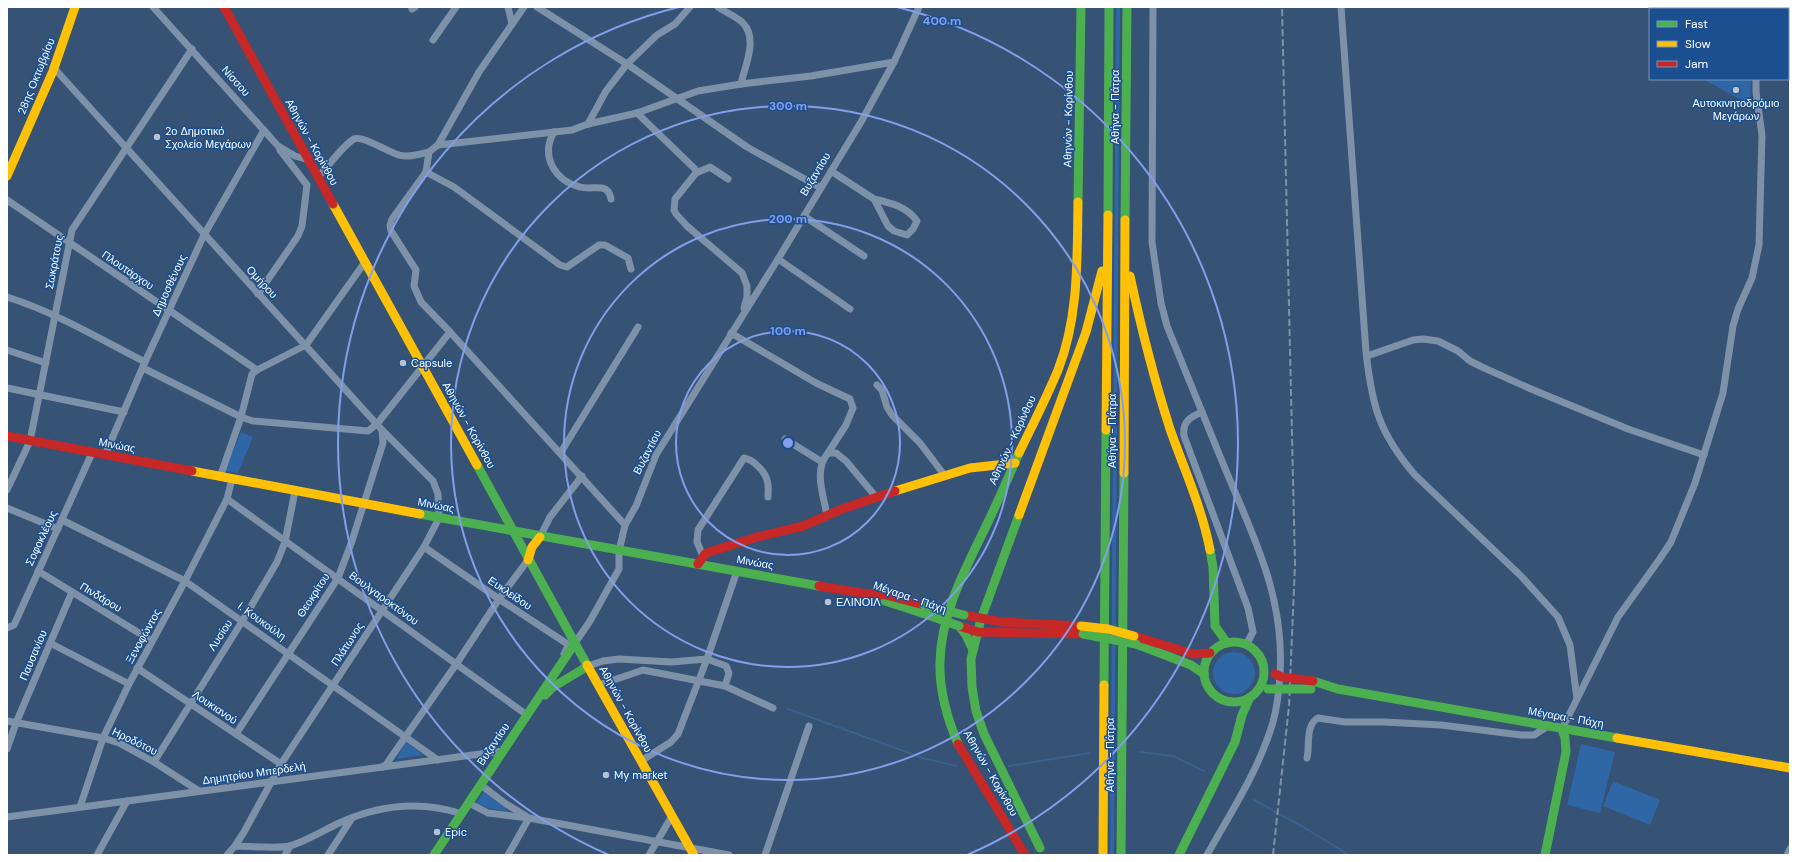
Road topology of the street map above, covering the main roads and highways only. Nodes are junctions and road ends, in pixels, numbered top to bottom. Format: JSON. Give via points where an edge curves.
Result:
{"nodes":[{"id":1,"x":74,"y":7,"type":"edge"},
{"id":2,"x":224,"y":7,"type":"edge"},
{"id":3,"x":1081,"y":7,"type":"edge"},
{"id":4,"x":1109,"y":7,"type":"edge"},
{"id":5,"x":1128,"y":7,"type":"edge"},
{"id":6,"x":7,"y":176,"type":"edge"},
{"id":7,"x":1107,"y":254,"type":"junction"},
{"id":8,"x":1126,"y":262,"type":"junction"},
{"id":9,"x":7,"y":436,"type":"edge"},
{"id":10,"x":1015,"y":463,"type":"junction"},
{"id":11,"x":514,"y":532,"type":"junction"},
{"id":12,"x":540,"y":537,"type":"junction"},
{"id":13,"x":528,"y":560,"type":"junction"},
{"id":14,"x":698,"y":564,"type":"junction"},
{"id":15,"x":861,"y":593,"type":"joint"},
{"id":16,"x":923,"y":609,"type":"junction"},
{"id":17,"x":981,"y":619,"type":"junction"},
{"id":18,"x":959,"y":626,"type":"junction"},
{"id":19,"x":1082,"y":630,"type":"junction"},
{"id":20,"x":978,"y":632,"type":"junction"},
{"id":21,"x":1135,"y":640,"type":"junction"},
{"id":22,"x":575,"y":643,"type":"junction"},
{"id":23,"x":1227,"y":643,"type":"junction"},
{"id":24,"x":973,"y":650,"type":"junction"},
{"id":25,"x":1210,"y":653,"type":"junction"},
{"id":26,"x":588,"y":666,"type":"junction"},
{"id":27,"x":1263,"y":667,"type":"junction"},
{"id":28,"x":1204,"y":674,"type":"junction"},
{"id":29,"x":1312,"y":685,"type":"junction"},
{"id":30,"x":1252,"y":696,"type":"junction"},
{"id":31,"x":536,"y":702,"type":"junction"},
{"id":32,"x":1562,"y":729,"type":"junction"},
{"id":33,"x":1790,"y":768,"type":"edge"},
{"id":34,"x":1040,"y":848,"type":"dead end"},
{"id":35,"x":692,"y":851,"type":"edge"},
{"id":36,"x":434,"y":855,"type":"edge"},
{"id":37,"x":1025,"y":855,"type":"edge"},
{"id":38,"x":1102,"y":855,"type":"edge"},
{"id":39,"x":1121,"y":855,"type":"edge"},
{"id":40,"x":1179,"y":855,"type":"edge"},
{"id":41,"x":1545,"y":855,"type":"edge"}],
"edges":[{"from":1,"to":6,"type":"main road","name":"28ης Οκτωβρίου","via":[[53,67]]},
{"from":2,"to":11,"type":"main road","name":"Αθηνών - Κορίνθου"},
{"from":3,"to":10,"type":"main road","name":"Αθηνών - Κορίνθου","via":[[1078,248],[1074,313],[1058,370]]},
{"from":4,"to":7,"type":"main road","name":"Αθήνα - Πάτρα"},
{"from":5,"to":8,"type":"main road","name":"Αθήνα - Πάτρα"},
{"from":7,"to":17,"type":"main road","via":[[1086,332]]},
{"from":7,"to":38,"type":"main road","name":"Αθήνα - Πάτρα"},
{"from":8,"to":23,"type":"main road","via":[[1170,428],[1206,530],[1213,567],[1215,626]]},
{"from":8,"to":39,"type":"main road","name":"Αθήνα - Πάτρα"},
{"from":9,"to":11,"type":"main road","name":"Μινώας"},
{"from":10,"to":14,"type":"main road","via":[[978,467],[876,497],[803,526],[706,553]]},
{"from":10,"to":37,"type":"main road","name":"Αθηνών - Κορίνθου","via":[[951,603],[941,647],[940,667],[944,707],[960,747]]},
{"from":11,"to":12,"type":"main road","name":"Μινώας"},
{"from":11,"to":13,"type":"main road","name":"Αθηνών - Κορίνθου"},
{"from":12,"to":13,"type":"main road","via":[[532,547]]},
{"from":12,"to":14,"type":"main road","name":"Μινώας"},
{"from":13,"to":22,"type":"main road","name":"Αθηνών - Κορίνθου"},
{"from":14,"to":15,"type":"main road","name":"Μινώας"},
{"from":15,"to":16,"type":"main road","name":"Μέγαρα - Πάχη","via":[[886,595]]},
{"from":16,"to":17,"type":"main road","name":"Μέγαρα - Πάχη","bridge":true},
{"from":16,"to":18,"type":"main road","name":"Μέγαρα - Πάχη","bridge":true},
{"from":17,"to":19,"type":"main road","name":"Μέγαρα - Πάχη"},
{"from":17,"to":20,"type":"main road"},
{"from":18,"to":20,"type":"main road","name":"Μέγαρα - Πάχη"},
{"from":18,"to":24,"type":"main road"},
{"from":19,"to":20,"type":"main road","name":"Μέγαρα - Πάχη"},
{"from":19,"to":21,"type":"main road","name":"Μέγαρα - Πάχη","bridge":true},
{"from":20,"to":24,"type":"main road"},
{"from":21,"to":25,"type":"main road","name":"Μέγαρα - Πάχη","via":[[1193,654]]},
{"from":21,"to":28,"type":"main road","name":"Μέγαρα - Πάχη","via":[[1191,665]]},
{"from":22,"to":26,"type":"main road","name":"Αθηνών - Κορίνθου"},
{"from":22,"to":31,"type":"main road","name":"Βυζαντίου"},
{"from":23,"to":25,"type":"main road"},
{"from":23,"to":27,"type":"main road","via":[[1246,645],[1259,656]]},
{"from":24,"to":34,"type":"main road","via":[[971,671],[976,711],[984,734]]},
{"from":25,"to":28,"type":"main road"},
{"from":26,"to":31,"type":"main road","via":[[553,687]]},
{"from":26,"to":35,"type":"main road","name":"Αθηνών - Κορίνθου"},
{"from":27,"to":29,"type":"main road","name":"Μέγαρα - Πάχη","bridge":true,"via":[[1282,677]]},
{"from":27,"to":30,"type":"main road","via":[[1260,686]]},
{"from":28,"to":30,"type":"main road","via":[[1210,690],[1224,701],[1242,701]]},
{"from":29,"to":30,"type":"main road","name":"Μέγαρα - Πάχη","bridge":true,"via":[[1268,689]]},
{"from":29,"to":32,"type":"main road","name":"Μέγαρα - Πάχη"},
{"from":30,"to":40,"type":"main road","via":[[1242,715],[1235,742]]},
{"from":31,"to":36,"type":"main road","name":"Βυζαντίου"},
{"from":32,"to":33,"type":"main road","name":"Μέγαρα - Πάχη"},
{"from":32,"to":41,"type":"main road","via":[[1566,738],[1566,752]]}]}
